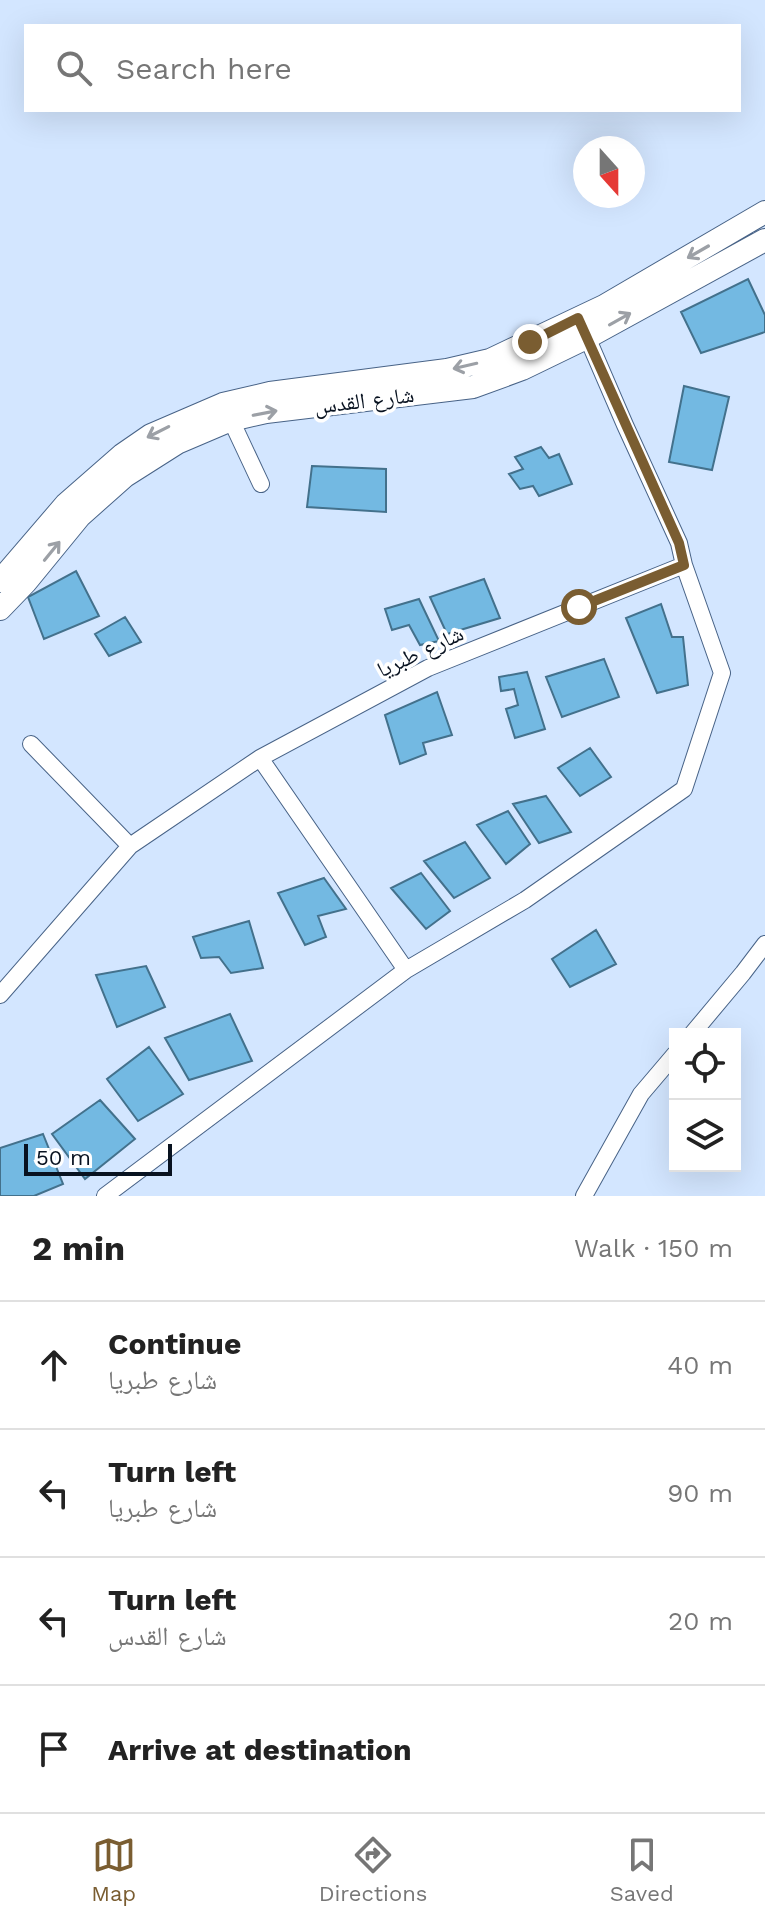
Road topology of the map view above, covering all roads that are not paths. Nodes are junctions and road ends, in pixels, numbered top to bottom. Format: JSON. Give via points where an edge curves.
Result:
{"nodes":[{"id":1,"x":765,"y":212,"type":"edge"},
{"id":2,"x":764,"y":243,"type":"edge"},
{"id":3,"x":583,"y":328,"type":"junction"},
{"id":4,"x":231,"y":420,"type":"junction"},
{"id":5,"x":261,"y":484,"type":"dead end"},
{"id":6,"x":684,"y":565,"type":"junction"},
{"id":7,"x":0,"y":581,"type":"edge"},
{"id":8,"x":0,"y":609,"type":"edge"},
{"id":9,"x":31,"y":744,"type":"dead end"},
{"id":10,"x":260,"y":758,"type":"junction"},
{"id":11,"x":130,"y":846,"type":"junction"},
{"id":12,"x":765,"y":944,"type":"edge"},
{"id":13,"x":406,"y":970,"type":"junction"},
{"id":14,"x":0,"y":995,"type":"edge"},
{"id":15,"x":697,"y":1028,"type":"edge"},
{"id":16,"x":669,"y":1061,"type":"edge"},
{"id":17,"x":105,"y":1196,"type":"edge"},
{"id":18,"x":584,"y":1196,"type":"edge"}],
"edges":[{"from":1,"to":3,"type":"main road","name":"شارع القدس","one_way":true,"via":[[604,306]]},
{"from":3,"to":2,"type":"main road","name":"شارع القدس","one_way":true},
{"from":4,"to":3,"type":"main road","name":"شارع القدس","one_way":true,"via":[[473,387],[522,369]]},
{"from":3,"to":6,"type":"street","via":[[679,543]]},
{"from":3,"to":7,"type":"main road","name":"شارع القدس","one_way":true,"via":[[447,370],[270,393],[192,416],[151,435],[94,478]]},
{"from":4,"to":5,"type":"street"},
{"from":8,"to":4,"type":"main road","name":"شارع القدس","one_way":true,"via":[[80,516],[125,476],[177,443]]},
{"from":6,"to":10,"type":"street","name":"شارع طبريا","via":[[428,668]]},
{"from":6,"to":13,"type":"street","via":[[722,673],[684,789],[525,900]]},
{"from":9,"to":11,"type":"street"},
{"from":10,"to":11,"type":"street","name":"شارع طبريا"},
{"from":10,"to":13,"type":"street"},
{"from":11,"to":14,"type":"street","name":"شارع طبريا"},
{"from":12,"to":15,"type":"street"},
{"from":13,"to":17,"type":"street"},
{"from":16,"to":18,"type":"street","via":[[641,1094]]}]}
